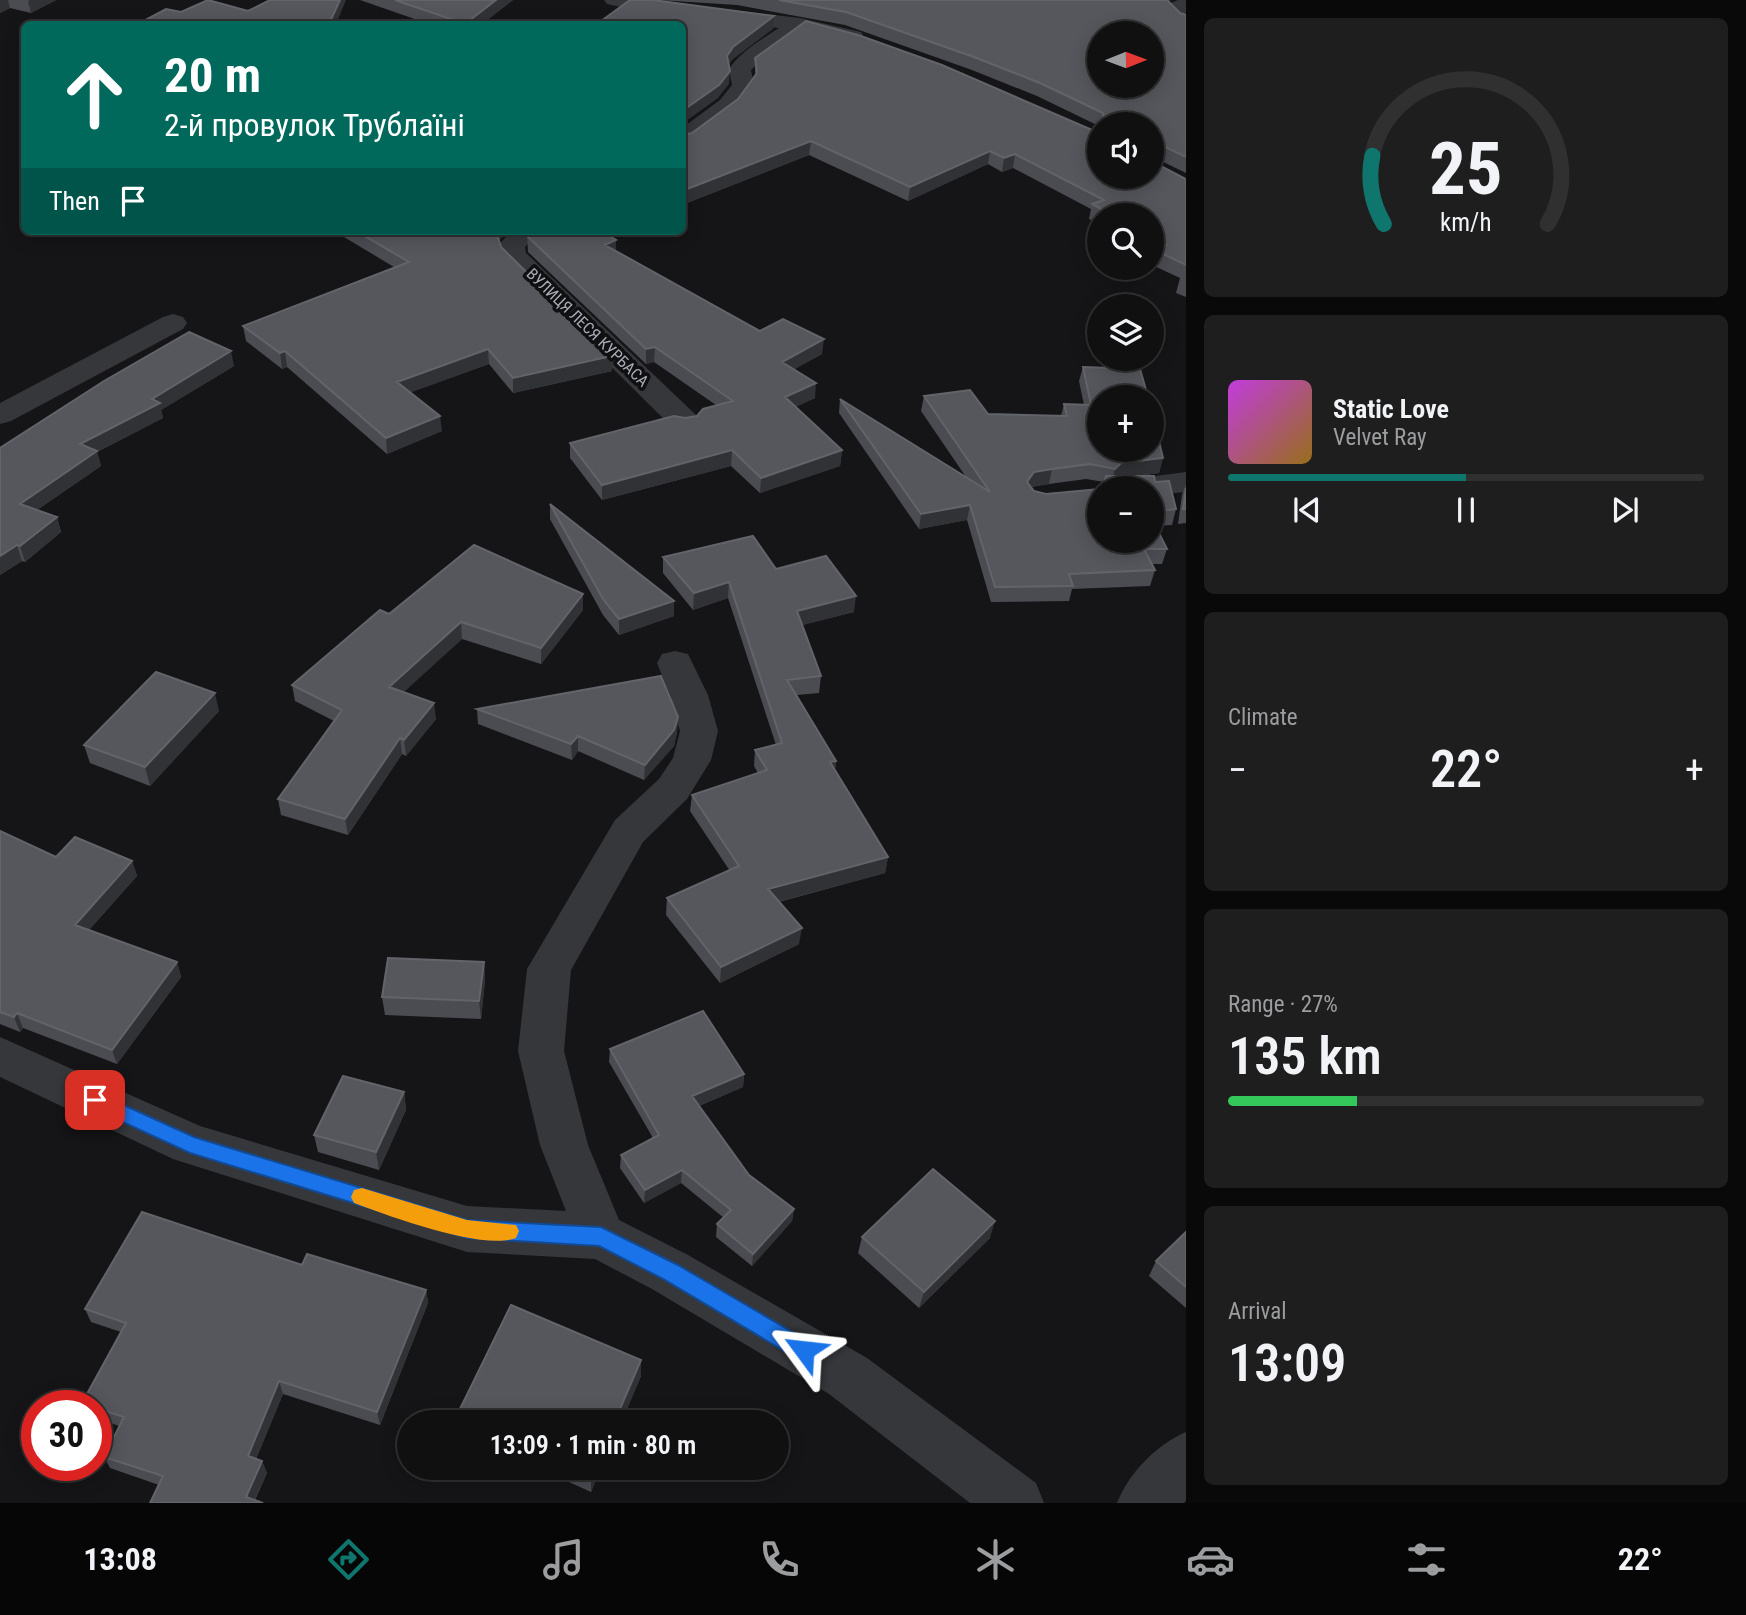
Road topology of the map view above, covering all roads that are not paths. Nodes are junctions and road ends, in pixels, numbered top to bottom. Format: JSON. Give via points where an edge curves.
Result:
{"nodes":[{"id":1,"x":614,"y":0,"type":"edge"},
{"id":2,"x":1186,"y":4,"type":"edge"},
{"id":3,"x":1186,"y":20,"type":"edge"},
{"id":4,"x":800,"y":24,"type":"junction"},
{"id":5,"x":871,"y":42,"type":"edge"},
{"id":6,"x":686,"y":138,"type":"edge"},
{"id":7,"x":523,"y":235,"type":"edge"},
{"id":8,"x":173,"y":323,"type":"dead end"},
{"id":9,"x":0,"y":415,"type":"edge"},
{"id":10,"x":685,"y":422,"type":"edge"},
{"id":11,"x":1186,"y":482,"type":"edge"},
{"id":12,"x":1164,"y":484,"type":"edge"},
{"id":13,"x":675,"y":663,"type":"dead end"},
{"id":14,"x":0,"y":1056,"type":"edge"},
{"id":15,"x":601,"y":1236,"type":"junction"},
{"id":16,"x":1186,"y":1460,"type":"edge"},
{"id":17,"x":1016,"y":1503,"type":"edge"},
{"id":18,"x":1145,"y":1503,"type":"edge"}],
"edges":[{"from":1,"to":4,"type":"street","via":[[663,10]]},
{"from":2,"to":3,"type":"street","via":[[1173,9]]},
{"from":4,"to":5,"type":"street"},
{"from":4,"to":6,"type":"street","via":[[748,61],[740,69],[743,85],[729,105]]},
{"from":7,"to":10,"type":"street","name":"ВУЛИЦЯ ЛЕСЯ КУРБАСА","via":[[511,245],[513,255]]},
{"from":8,"to":9,"type":"street"},
{"from":11,"to":12,"type":"street"},
{"from":13,"to":15,"type":"street","via":[[699,731],[692,760],[673,789],[629,831],[549,969],[541,1051],[564,1145]]},
{"from":14,"to":15,"type":"street","via":[[190,1144],[467,1229]]},
{"from":15,"to":17,"type":"street","via":[[848,1376]]},
{"from":16,"to":18,"type":"street"}]}
